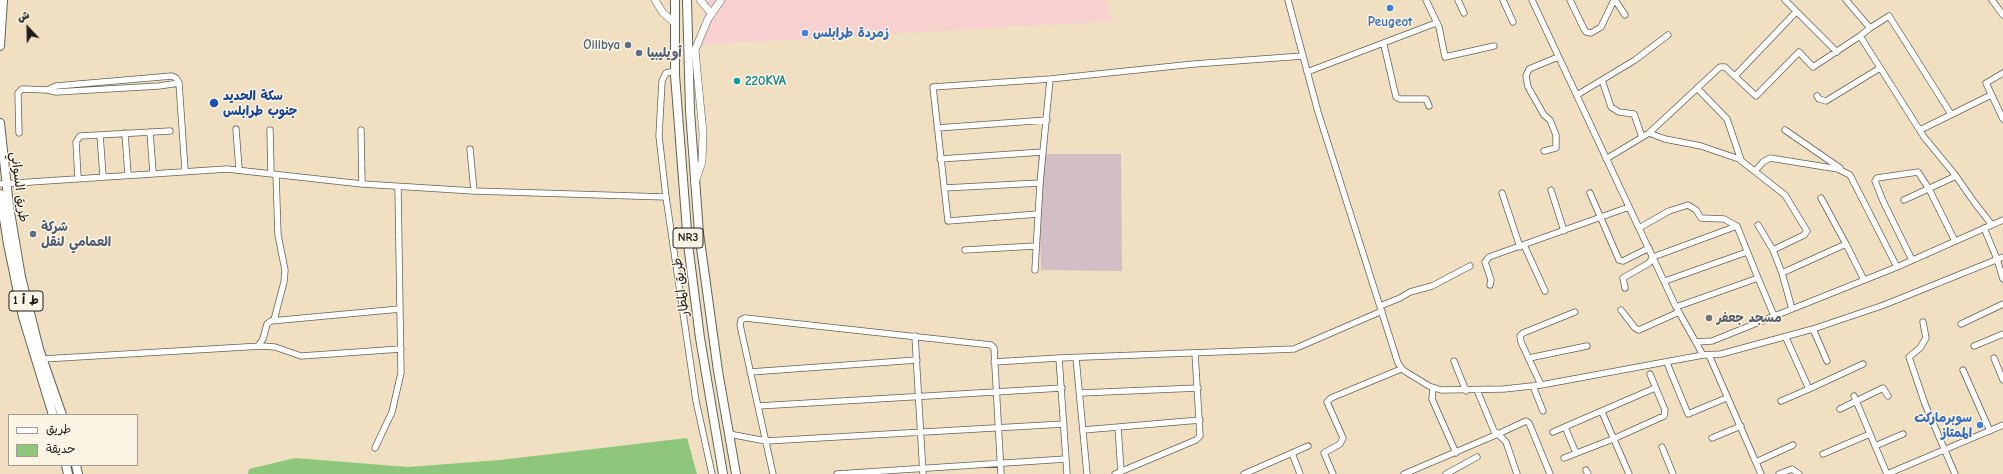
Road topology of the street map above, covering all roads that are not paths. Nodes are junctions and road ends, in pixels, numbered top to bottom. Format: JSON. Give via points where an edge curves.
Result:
{"nodes":[{"id":1,"x":3,"y":0,"type":"edge"},
{"id":2,"x":655,"y":0,"type":"edge"},
{"id":3,"x":675,"y":0,"type":"edge"},
{"id":4,"x":687,"y":0,"type":"edge"},
{"id":5,"x":700,"y":0,"type":"edge"},
{"id":6,"x":721,"y":0,"type":"edge"},
{"id":7,"x":1288,"y":0,"type":"edge"},
{"id":8,"x":1426,"y":0,"type":"edge"},
{"id":9,"x":1458,"y":0,"type":"edge"},
{"id":10,"x":1503,"y":0,"type":"edge"},
{"id":11,"x":1532,"y":0,"type":"edge"},
{"id":12,"x":1570,"y":0,"type":"edge"},
{"id":13,"x":1614,"y":0,"type":"edge"},
{"id":14,"x":1785,"y":0,"type":"edge"},
{"id":15,"x":1846,"y":0,"type":"edge"},
{"id":16,"x":1992,"y":0,"type":"edge"},
{"id":17,"x":1796,"y":12,"type":"junction"},
{"id":18,"x":711,"y":13,"type":"junction"},
{"id":19,"x":1464,"y":13,"type":"dead end"},
{"id":20,"x":1626,"y":15,"type":"dead end"},
{"id":21,"x":2003,"y":15,"type":"edge"},
{"id":22,"x":674,"y":22,"type":"junction"},
{"id":23,"x":1513,"y":22,"type":"dead end"},
{"id":24,"x":1436,"y":23,"type":"junction"},
{"id":25,"x":1870,"y":28,"type":"junction"},
{"id":26,"x":1668,"y":35,"type":"dead end"},
{"id":27,"x":1860,"y":36,"type":"junction"},
{"id":28,"x":1384,"y":44,"type":"junction"},
{"id":29,"x":0,"y":46,"type":"edge"},
{"id":30,"x":1494,"y":46,"type":"dead end"},
{"id":31,"x":1837,"y":52,"type":"junction"},
{"id":32,"x":1303,"y":56,"type":"junction"},
{"id":33,"x":1558,"y":57,"type":"junction"},
{"id":34,"x":1880,"y":68,"type":"junction"},
{"id":35,"x":675,"y":71,"type":"junction"},
{"id":36,"x":1307,"y":72,"type":"junction"},
{"id":37,"x":2003,"y":73,"type":"edge"},
{"id":38,"x":1735,"y":76,"type":"junction"},
{"id":39,"x":1050,"y":79,"type":"junction"},
{"id":40,"x":1602,"y":80,"type":"junction"},
{"id":41,"x":179,"y":83,"type":"junction"},
{"id":42,"x":1697,"y":88,"type":"junction"},
{"id":43,"x":47,"y":90,"type":"junction"},
{"id":44,"x":1577,"y":95,"type":"junction"},
{"id":45,"x":1991,"y":95,"type":"junction"},
{"id":46,"x":1817,"y":96,"type":"dead end"},
{"id":47,"x":1429,"y":106,"type":"dead end"},
{"id":48,"x":1951,"y":114,"type":"junction"},
{"id":49,"x":2003,"y":119,"type":"edge"},
{"id":50,"x":1047,"y":120,"type":"junction"},
{"id":51,"x":0,"y":123,"type":"edge"},
{"id":52,"x":937,"y":128,"type":"junction"},
{"id":53,"x":236,"y":129,"type":"dead end"},
{"id":54,"x":270,"y":130,"type":"dead end"},
{"id":55,"x":361,"y":130,"type":"dead end"},
{"id":56,"x":1785,"y":130,"type":"dead end"},
{"id":57,"x":1920,"y":130,"type":"junction"},
{"id":58,"x":170,"y":131,"type":"dead end"},
{"id":59,"x":150,"y":132,"type":"junction"},
{"id":60,"x":19,"y":133,"type":"dead end"},
{"id":61,"x":125,"y":133,"type":"junction"},
{"id":62,"x":100,"y":134,"type":"junction"},
{"id":63,"x":1649,"y":134,"type":"junction"},
{"id":64,"x":1642,"y":137,"type":"junction"},
{"id":65,"x":470,"y":149,"type":"dead end"},
{"id":66,"x":1544,"y":151,"type":"dead end"},
{"id":67,"x":1043,"y":152,"type":"junction"},
{"id":68,"x":940,"y":159,"type":"junction"},
{"id":69,"x":1606,"y":159,"type":"junction"},
{"id":70,"x":1741,"y":160,"type":"junction"},
{"id":71,"x":185,"y":170,"type":"junction"},
{"id":72,"x":239,"y":170,"type":"junction"},
{"id":73,"x":1755,"y":171,"type":"junction"},
{"id":74,"x":153,"y":173,"type":"junction"},
{"id":75,"x":274,"y":174,"type":"junction"},
{"id":76,"x":128,"y":175,"type":"junction"},
{"id":77,"x":1850,"y":175,"type":"junction"},
{"id":78,"x":103,"y":176,"type":"junction"},
{"id":79,"x":1956,"y":176,"type":"junction"},
{"id":80,"x":78,"y":178,"type":"junction"},
{"id":81,"x":695,"y":182,"type":"junction"},
{"id":82,"x":3,"y":183,"type":"edge"},
{"id":83,"x":1040,"y":183,"type":"junction"},
{"id":84,"x":362,"y":184,"type":"junction"},
{"id":85,"x":398,"y":187,"type":"junction"},
{"id":86,"x":944,"y":188,"type":"junction"},
{"id":87,"x":1929,"y":189,"type":"junction"},
{"id":88,"x":474,"y":190,"type":"junction"},
{"id":89,"x":1551,"y":190,"type":"dead end"},
{"id":90,"x":1502,"y":193,"type":"dead end"},
{"id":91,"x":1590,"y":193,"type":"dead end"},
{"id":92,"x":0,"y":194,"type":"edge"},
{"id":93,"x":666,"y":198,"type":"junction"},
{"id":94,"x":1821,"y":198,"type":"dead end"},
{"id":95,"x":1904,"y":200,"type":"dead end"},
{"id":96,"x":1,"y":204,"type":"edge"},
{"id":97,"x":1629,"y":207,"type":"junction"},
{"id":98,"x":1038,"y":214,"type":"junction"},
{"id":99,"x":1599,"y":218,"type":"junction"},
{"id":100,"x":2003,"y":220,"type":"edge"},
{"id":101,"x":1758,"y":225,"type":"dead end"},
{"id":102,"x":1992,"y":225,"type":"junction"},
{"id":103,"x":1737,"y":226,"type":"junction"},
{"id":104,"x":1639,"y":228,"type":"junction"},
{"id":105,"x":1984,"y":228,"type":"junction"},
{"id":106,"x":1564,"y":231,"type":"junction"},
{"id":107,"x":1955,"y":241,"type":"junction"},
{"id":108,"x":1846,"y":244,"type":"junction"},
{"id":109,"x":1035,"y":246,"type":"junction"},
{"id":110,"x":1522,"y":246,"type":"junction"},
{"id":111,"x":1649,"y":248,"type":"junction"},
{"id":112,"x":965,"y":250,"type":"dead end"},
{"id":113,"x":1772,"y":250,"type":"junction"},
{"id":114,"x":1747,"y":252,"type":"junction"},
{"id":115,"x":1653,"y":257,"type":"junction"},
{"id":116,"x":2000,"y":258,"type":"edge"},
{"id":117,"x":1912,"y":260,"type":"junction"},
{"id":118,"x":1470,"y":266,"type":"dead end"},
{"id":119,"x":1897,"y":267,"type":"junction"},
{"id":120,"x":1035,"y":270,"type":"dead end"},
{"id":121,"x":1782,"y":273,"type":"junction"},
{"id":122,"x":1758,"y":278,"type":"junction"},
{"id":123,"x":2003,"y":279,"type":"edge"},
{"id":124,"x":1864,"y":280,"type":"junction"},
{"id":125,"x":1665,"y":282,"type":"junction"},
{"id":126,"x":1490,"y":285,"type":"dead end"},
{"id":127,"x":1625,"y":288,"type":"dead end"},
{"id":128,"x":1545,"y":291,"type":"dead end"},
{"id":129,"x":2003,"y":304,"type":"edge"},
{"id":130,"x":1381,"y":308,"type":"junction"},
{"id":131,"x":400,"y":309,"type":"junction"},
{"id":132,"x":1792,"y":309,"type":"junction"},
{"id":133,"x":1621,"y":310,"type":"dead end"},
{"id":134,"x":1678,"y":310,"type":"junction"},
{"id":135,"x":1575,"y":312,"type":"dead end"},
{"id":136,"x":1774,"y":316,"type":"junction"},
{"id":137,"x":274,"y":320,"type":"junction"},
{"id":138,"x":1923,"y":322,"type":"dead end"},
{"id":139,"x":1961,"y":324,"type":"dead end"},
{"id":140,"x":1813,"y":329,"type":"junction"},
{"id":141,"x":2003,"y":334,"type":"edge"},
{"id":142,"x":915,"y":336,"type":"junction"},
{"id":143,"x":1786,"y":338,"type":"junction"},
{"id":144,"x":1696,"y":342,"type":"junction"},
{"id":145,"x":258,"y":346,"type":"junction"},
{"id":146,"x":1587,"y":346,"type":"dead end"},
{"id":147,"x":1974,"y":346,"type":"dead end"},
{"id":148,"x":401,"y":349,"type":"junction"},
{"id":149,"x":1195,"y":353,"type":"junction"},
{"id":150,"x":1706,"y":355,"type":"junction"},
{"id":151,"x":1059,"y":358,"type":"junction"},
{"id":152,"x":1076,"y":358,"type":"junction"},
{"id":153,"x":1529,"y":358,"type":"junction"},
{"id":154,"x":1994,"y":358,"type":"dead end"},
{"id":155,"x":43,"y":359,"type":"junction"},
{"id":156,"x":917,"y":360,"type":"junction"},
{"id":157,"x":1454,"y":361,"type":"dead end"},
{"id":158,"x":1827,"y":361,"type":"dead end"},
{"id":159,"x":994,"y":362,"type":"junction"},
{"id":160,"x":1666,"y":363,"type":"junction"},
{"id":161,"x":1863,"y":364,"type":"dead end"},
{"id":162,"x":1401,"y":368,"type":"junction"},
{"id":163,"x":1963,"y":370,"type":"dead end"},
{"id":164,"x":750,"y":372,"type":"junction"},
{"id":165,"x":1650,"y":374,"type":"dead end"},
{"id":166,"x":2003,"y":380,"type":"edge"},
{"id":167,"x":1533,"y":386,"type":"junction"},
{"id":168,"x":1541,"y":386,"type":"junction"},
{"id":169,"x":1062,"y":388,"type":"junction"},
{"id":170,"x":1198,"y":388,"type":"junction"},
{"id":171,"x":1433,"y":388,"type":"junction"},
{"id":172,"x":1655,"y":388,"type":"junction"},
{"id":173,"x":1809,"y":389,"type":"junction"},
{"id":174,"x":1466,"y":390,"type":"junction"},
{"id":175,"x":1476,"y":390,"type":"junction"},
{"id":176,"x":996,"y":392,"type":"junction"},
{"id":177,"x":1080,"y":393,"type":"junction"},
{"id":178,"x":1888,"y":396,"type":"dead end"},
{"id":179,"x":919,"y":397,"type":"junction"},
{"id":180,"x":1855,"y":398,"type":"junction"},
{"id":181,"x":1724,"y":399,"type":"dead end"},
{"id":182,"x":1781,"y":401,"type":"dead end"},
{"id":183,"x":758,"y":406,"type":"junction"},
{"id":184,"x":1840,"y":409,"type":"dead end"},
{"id":185,"x":1543,"y":411,"type":"dead end"},
{"id":186,"x":1602,"y":412,"type":"junction"},
{"id":187,"x":53,"y":414,"type":"edge"},
{"id":188,"x":62,"y":414,"type":"edge"},
{"id":189,"x":1200,"y":420,"type":"junction"},
{"id":190,"x":1064,"y":424,"type":"junction"},
{"id":191,"x":2003,"y":425,"type":"edge"},
{"id":192,"x":1741,"y":426,"type":"junction"},
{"id":193,"x":1118,"y":427,"type":"junction"},
{"id":194,"x":1565,"y":427,"type":"junction"},
{"id":195,"x":998,"y":428,"type":"junction"},
{"id":196,"x":1083,"y":430,"type":"junction"},
{"id":197,"x":1990,"y":430,"type":"junction"},
{"id":198,"x":921,"y":432,"type":"junction"},
{"id":199,"x":1553,"y":432,"type":"dead end"},
{"id":200,"x":729,"y":434,"type":"junction"},
{"id":201,"x":1498,"y":434,"type":"junction"},
{"id":202,"x":1870,"y":434,"type":"junction"},
{"id":203,"x":1903,"y":434,"type":"dead end"},
{"id":204,"x":1712,"y":438,"type":"dead end"},
{"id":205,"x":1614,"y":439,"type":"junction"},
{"id":206,"x":766,"y":441,"type":"junction"},
{"id":207,"x":1793,"y":445,"type":"dead end"},
{"id":208,"x":1308,"y":446,"type":"dead end"},
{"id":209,"x":1875,"y":446,"type":"junction"},
{"id":210,"x":1662,"y":447,"type":"dead end"},
{"id":211,"x":375,"y":448,"type":"dead end"},
{"id":212,"x":1944,"y":449,"type":"junction"},
{"id":213,"x":1292,"y":453,"type":"junction"},
{"id":214,"x":1456,"y":453,"type":"junction"},
{"id":215,"x":1576,"y":453,"type":"junction"},
{"id":216,"x":1823,"y":454,"type":"dead end"},
{"id":217,"x":1477,"y":457,"type":"dead end"},
{"id":218,"x":1564,"y":458,"type":"dead end"},
{"id":219,"x":1066,"y":459,"type":"junction"},
{"id":220,"x":1756,"y":462,"type":"junction"},
{"id":221,"x":1000,"y":463,"type":"junction"},
{"id":222,"x":923,"y":471,"type":"edge"},
{"id":223,"x":1118,"y":473,"type":"edge"},
{"id":224,"x":712,"y":474,"type":"edge"},
{"id":225,"x":724,"y":474,"type":"edge"},
{"id":226,"x":736,"y":474,"type":"edge"},
{"id":227,"x":773,"y":474,"type":"edge"},
{"id":228,"x":836,"y":474,"type":"edge"},
{"id":229,"x":1001,"y":474,"type":"edge"},
{"id":230,"x":1067,"y":474,"type":"edge"},
{"id":231,"x":1087,"y":474,"type":"edge"},
{"id":232,"x":1244,"y":474,"type":"edge"},
{"id":233,"x":1300,"y":474,"type":"edge"},
{"id":234,"x":1333,"y":474,"type":"edge"},
{"id":235,"x":1404,"y":474,"type":"edge"},
{"id":236,"x":1446,"y":474,"type":"edge"},
{"id":237,"x":1517,"y":474,"type":"edge"},
{"id":238,"x":1550,"y":474,"type":"edge"},
{"id":239,"x":1629,"y":474,"type":"edge"},
{"id":240,"x":1673,"y":474,"type":"edge"},
{"id":241,"x":1761,"y":474,"type":"edge"},
{"id":242,"x":1779,"y":474,"type":"edge"},
{"id":243,"x":1799,"y":474,"type":"edge"},
{"id":244,"x":1887,"y":474,"type":"edge"},
{"id":245,"x":1955,"y":474,"type":"edge"}],
"edges":[{"from":1,"to":29,"type":"highway"},
{"from":2,"to":22,"type":"main road","via":[[663,13]]},
{"from":3,"to":22,"type":"highway","name":"طريق المطار","number":"NR3"},
{"from":4,"to":81,"type":"highway","name":"طريق المطار","number":"NR3"},
{"from":5,"to":18,"type":"main road"},
{"from":6,"to":18,"type":"main road"},
{"from":7,"to":32,"type":"street"},
{"from":8,"to":24,"type":"street"},
{"from":9,"to":19,"type":"street"},
{"from":10,"to":23,"type":"street"},
{"from":11,"to":33,"type":"street"},
{"from":12,"to":13,"type":"street","via":[[1584,29],[1591,33],[1601,27]]},
{"from":13,"to":20,"type":"street"},
{"from":14,"to":17,"type":"street"},
{"from":15,"to":25,"type":"street"},
{"from":16,"to":21,"type":"street"},
{"from":17,"to":31,"type":"street"},
{"from":17,"to":38,"type":"street"},
{"from":18,"to":81,"type":"main road","via":[[696,50],[703,133],[702,162]]},
{"from":22,"to":35,"type":"highway","name":"طريق المطار","number":"NR3"},
{"from":24,"to":28,"type":"street"},
{"from":24,"to":30,"type":"street","via":[[1445,57]]},
{"from":25,"to":27,"type":"street"},
{"from":25,"to":48,"type":"street","via":[[1889,16]]},
{"from":26,"to":40,"type":"street","via":[[1635,60]]},
{"from":27,"to":31,"type":"street"},
{"from":27,"to":34,"type":"street"},
{"from":28,"to":36,"type":"street"},
{"from":28,"to":47,"type":"street","via":[[1396,96],[1426,99]]},
{"from":31,"to":38,"type":"street","via":[[1813,67],[1799,52],[1756,96]]},
{"from":32,"to":36,"type":"street"},
{"from":32,"to":39,"type":"street"},
{"from":33,"to":44,"type":"street"},
{"from":33,"to":66,"type":"street","via":[[1529,69],[1526,76],[1528,87],[1544,115],[1550,120],[1556,135],[1556,148]]},
{"from":34,"to":46,"type":"street","via":[[1826,101]]},
{"from":34,"to":57,"type":"street"},
{"from":35,"to":93,"type":"street","via":[[664,74],[658,119]]},
{"from":35,"to":225,"type":"highway","name":"طريق المطار","number":"NR3","via":[[692,279]]},
{"from":36,"to":130,"type":"street"},
{"from":37,"to":45,"type":"street","via":[[1987,82],[1986,86]]},
{"from":38,"to":42,"type":"street","via":[[1720,66]]},
{"from":39,"to":50,"type":"street"},
{"from":39,"to":52,"type":"street","via":[[933,87]]},
{"from":40,"to":44,"type":"street"},
{"from":40,"to":64,"type":"street","via":[[1611,107],[1619,112],[1634,114]]},
{"from":41,"to":43,"type":"street","via":[[56,92]]},
{"from":41,"to":43,"type":"street","via":[[172,76],[56,86]]},
{"from":41,"to":71,"type":"street"},
{"from":42,"to":63,"type":"street"},
{"from":42,"to":70,"type":"street","via":[[1727,119]]},
{"from":43,"to":60,"type":"street","via":[[22,88],[19,91]]},
{"from":44,"to":69,"type":"street"},
{"from":45,"to":48,"type":"street"},
{"from":45,"to":49,"type":"street"},
{"from":48,"to":57,"type":"street"},
{"from":50,"to":52,"type":"street"},
{"from":50,"to":67,"type":"street"},
{"from":51,"to":82,"type":"highway","name":"طريق السواني","number":"ط أ 1"},
{"from":52,"to":68,"type":"street"},
{"from":53,"to":72,"type":"street"},
{"from":54,"to":75,"type":"street"},
{"from":55,"to":84,"type":"street"},
{"from":56,"to":77,"type":"street"},
{"from":57,"to":79,"type":"street"},
{"from":58,"to":59,"type":"street"},
{"from":59,"to":61,"type":"street"},
{"from":59,"to":74,"type":"street"},
{"from":61,"to":62,"type":"street"},
{"from":61,"to":76,"type":"street"},
{"from":62,"to":78,"type":"street"},
{"from":62,"to":80,"type":"street","via":[[80,136],[76,139]]},
{"from":63,"to":64,"type":"street"},
{"from":63,"to":70,"type":"street","via":[[1701,146]]},
{"from":64,"to":69,"type":"street"},
{"from":65,"to":88,"type":"street"},
{"from":67,"to":68,"type":"street"},
{"from":67,"to":83,"type":"street"},
{"from":68,"to":86,"type":"street"},
{"from":69,"to":97,"type":"street"},
{"from":70,"to":73,"type":"street"},
{"from":71,"to":72,"type":"street"},
{"from":71,"to":74,"type":"street"},
{"from":72,"to":75,"type":"street"},
{"from":73,"to":77,"type":"street","via":[[1770,158],[1838,169]]},
{"from":73,"to":113,"type":"street","via":[[1785,195],[1807,231],[1804,235]]},
{"from":74,"to":76,"type":"street"},
{"from":75,"to":84,"type":"street"},
{"from":75,"to":137,"type":"street","via":[[278,235],[286,270]]},
{"from":76,"to":78,"type":"street"},
{"from":77,"to":119,"type":"street"},
{"from":78,"to":80,"type":"street"},
{"from":79,"to":87,"type":"street"},
{"from":79,"to":102,"type":"street"},
{"from":80,"to":82,"type":"street"},
{"from":81,"to":200,"type":"highway","name":"طريق المطار","number":"NR3","via":[[709,310]]},
{"from":82,"to":155,"type":"highway","name":"طريق السواني","number":"ط أ 1","via":[[28,311]]},
{"from":83,"to":86,"type":"street"},
{"from":83,"to":98,"type":"street"},
{"from":84,"to":85,"type":"street"},
{"from":85,"to":88,"type":"street"},
{"from":85,"to":131,"type":"street"},
{"from":86,"to":98,"type":"street","via":[[948,221]]},
{"from":87,"to":95,"type":"street"},
{"from":87,"to":107,"type":"street"},
{"from":87,"to":117,"type":"street","via":[[1918,172],[1877,178],[1875,181]]},
{"from":88,"to":93,"type":"street"},
{"from":89,"to":106,"type":"street"},
{"from":90,"to":110,"type":"street"},
{"from":91,"to":99,"type":"street"},
{"from":92,"to":96,"type":"highway","name":"طريق السواني","number":"ط أ 1"},
{"from":93,"to":224,"type":"street","via":[[696,401]]},
{"from":94,"to":108,"type":"street"},
{"from":96,"to":187,"type":"highway","name":"طريق السواني","number":"ط أ 1","via":[[23,317]]},
{"from":97,"to":99,"type":"street"},
{"from":97,"to":104,"type":"street"},
{"from":98,"to":109,"type":"street"},
{"from":99,"to":106,"type":"street"},
{"from":99,"to":111,"type":"street","via":[[1620,260],[1623,261]]},
{"from":100,"to":102,"type":"street"},
{"from":101,"to":113,"type":"street"},
{"from":102,"to":105,"type":"street"},
{"from":103,"to":104,"type":"street","via":[[1724,219],[1701,218],[1696,210],[1687,205],[1669,211]]},
{"from":103,"to":114,"type":"street"},
{"from":103,"to":115,"type":"street"},
{"from":104,"to":111,"type":"street"},
{"from":105,"to":107,"type":"street"},
{"from":105,"to":116,"type":"street"},
{"from":106,"to":110,"type":"street"},
{"from":107,"to":117,"type":"street"},
{"from":108,"to":121,"type":"street"},
{"from":108,"to":124,"type":"street"},
{"from":109,"to":112,"type":"street"},
{"from":109,"to":120,"type":"street"},
{"from":110,"to":126,"type":"street","via":[[1487,259],[1485,262],[1491,280]]},
{"from":110,"to":128,"type":"street"},
{"from":111,"to":115,"type":"street"},
{"from":113,"to":121,"type":"street"},
{"from":114,"to":122,"type":"street"},
{"from":114,"to":125,"type":"street"},
{"from":115,"to":125,"type":"street"},
{"from":115,"to":127,"type":"street","via":[[1649,263],[1623,278]]},
{"from":116,"to":123,"type":"street"},
{"from":116,"to":140,"type":"street","via":[[1884,305]]},
{"from":117,"to":119,"type":"street"},
{"from":118,"to":130,"type":"street","via":[[1432,286],[1410,292]]},
{"from":119,"to":124,"type":"street"},
{"from":121,"to":132,"type":"street"},
{"from":122,"to":134,"type":"street"},
{"from":122,"to":136,"type":"street"},
{"from":124,"to":132,"type":"street"},
{"from":125,"to":134,"type":"street"},
{"from":129,"to":139,"type":"street"},
{"from":130,"to":149,"type":"street","via":[[1294,349]]},
{"from":130,"to":162,"type":"street"},
{"from":131,"to":137,"type":"street"},
{"from":131,"to":148,"type":"street"},
{"from":132,"to":136,"type":"street"},
{"from":133,"to":134,"type":"street","via":[[1639,330]]},
{"from":134,"to":144,"type":"street"},
{"from":135,"to":153,"type":"street","via":[[1521,334],[1521,342]]},
{"from":136,"to":144,"type":"street","via":[[1712,341]]},
{"from":137,"to":145,"type":"street","via":[[267,324],[264,337]]},
{"from":138,"to":212,"type":"street","via":[[1926,338],[1920,348],[1909,357]]},
{"from":140,"to":143,"type":"street"},
{"from":140,"to":158,"type":"street"},
{"from":141,"to":147,"type":"street"},
{"from":142,"to":156,"type":"street"},
{"from":142,"to":159,"type":"street","via":[[992,345]]},
{"from":142,"to":164,"type":"street","via":[[743,318],[740,323]]},
{"from":143,"to":150,"type":"street","via":[[1721,354]]},
{"from":143,"to":173,"type":"street"},
{"from":144,"to":150,"type":"street"},
{"from":145,"to":148,"type":"street","via":[[275,347],[301,356]]},
{"from":145,"to":155,"type":"street"},
{"from":146,"to":153,"type":"street"},
{"from":148,"to":211,"type":"street","via":[[397,398]]},
{"from":149,"to":152,"type":"street"},
{"from":149,"to":170,"type":"street"},
{"from":150,"to":160,"type":"street"},
{"from":150,"to":192,"type":"street"},
{"from":151,"to":152,"type":"street"},
{"from":151,"to":159,"type":"street"},
{"from":151,"to":169,"type":"street"},
{"from":152,"to":177,"type":"street"},
{"from":153,"to":168,"type":"street"},
{"from":154,"to":166,"type":"street"},
{"from":155,"to":188,"type":"highway","name":"طريق السواني","number":"ط أ 1"},
{"from":156,"to":164,"type":"street"},
{"from":156,"to":179,"type":"street"},
{"from":157,"to":174,"type":"street"},
{"from":159,"to":176,"type":"street"},
{"from":160,"to":168,"type":"street"},
{"from":160,"to":181,"type":"street","via":[[1688,414]]},
{"from":161,"to":173,"type":"street"},
{"from":162,"to":171,"type":"street"},
{"from":162,"to":234,"type":"street","via":[[1327,402],[1343,438],[1340,444],[1324,453]]},
{"from":163,"to":197,"type":"street"},
{"from":164,"to":183,"type":"street"},
{"from":165,"to":172,"type":"street"},
{"from":167,"to":168,"type":"street"},
{"from":167,"to":175,"type":"street"},
{"from":167,"to":185,"type":"street"},
{"from":169,"to":176,"type":"street"},
{"from":169,"to":190,"type":"street"},
{"from":170,"to":177,"type":"street"},
{"from":170,"to":189,"type":"street"},
{"from":171,"to":174,"type":"street"},
{"from":171,"to":214,"type":"street","via":[[1432,399]]},
{"from":172,"to":186,"type":"street"},
{"from":172,"to":205,"type":"street","via":[[1664,416]]},
{"from":173,"to":182,"type":"street"},
{"from":174,"to":175,"type":"street"},
{"from":175,"to":201,"type":"street","via":[[1490,426]]},
{"from":176,"to":179,"type":"street"},
{"from":176,"to":195,"type":"street"},
{"from":177,"to":196,"type":"street"},
{"from":178,"to":180,"type":"street","via":[[1883,388]]},
{"from":179,"to":183,"type":"street"},
{"from":179,"to":198,"type":"street"},
{"from":180,"to":184,"type":"street"},
{"from":180,"to":202,"type":"street"},
{"from":183,"to":206,"type":"street"},
{"from":186,"to":194,"type":"street"},
{"from":186,"to":205,"type":"street"},
{"from":189,"to":193,"type":"street"},
{"from":189,"to":223,"type":"street","via":[[1201,432],[1196,440]]},
{"from":190,"to":195,"type":"street"},
{"from":190,"to":219,"type":"street"},
{"from":191,"to":197,"type":"street"},
{"from":192,"to":204,"type":"street"},
{"from":192,"to":220,"type":"street"},
{"from":193,"to":196,"type":"street"},
{"from":193,"to":223,"type":"street"},
{"from":194,"to":199,"type":"street"},
{"from":194,"to":215,"type":"street"},
{"from":195,"to":198,"type":"street"},
{"from":195,"to":221,"type":"street"},
{"from":196,"to":231,"type":"street"},
{"from":197,"to":212,"type":"street"},
{"from":198,"to":206,"type":"street"},
{"from":198,"to":222,"type":"street"},
{"from":200,"to":206,"type":"street"},
{"from":200,"to":226,"type":"highway","name":"طريق المطار","number":"NR3"},
{"from":201,"to":214,"type":"street"},
{"from":201,"to":237,"type":"street","via":[[1505,439]]},
{"from":201,"to":238,"type":"street","via":[[1528,421]]},
{"from":202,"to":209,"type":"street"},
{"from":202,"to":216,"type":"street"},
{"from":203,"to":209,"type":"street"},
{"from":205,"to":215,"type":"street"},
{"from":205,"to":239,"type":"street"},
{"from":206,"to":227,"type":"street"},
{"from":207,"to":220,"type":"street"},
{"from":208,"to":213,"type":"street"},
{"from":209,"to":244,"type":"street"},
{"from":210,"to":240,"type":"street"},
{"from":212,"to":244,"type":"street"},
{"from":212,"to":245,"type":"street"},
{"from":213,"to":232,"type":"street"},
{"from":213,"to":233,"type":"street"},
{"from":214,"to":235,"type":"street"},
{"from":215,"to":218,"type":"street"},
{"from":217,"to":236,"type":"street"},
{"from":219,"to":221,"type":"street"},
{"from":219,"to":230,"type":"street"},
{"from":220,"to":241,"type":"street"},
{"from":221,"to":222,"type":"street"},
{"from":221,"to":229,"type":"street"},
{"from":222,"to":228,"type":"street"},
{"from":242,"to":243,"type":"street","via":[[1792,469]]}]}
